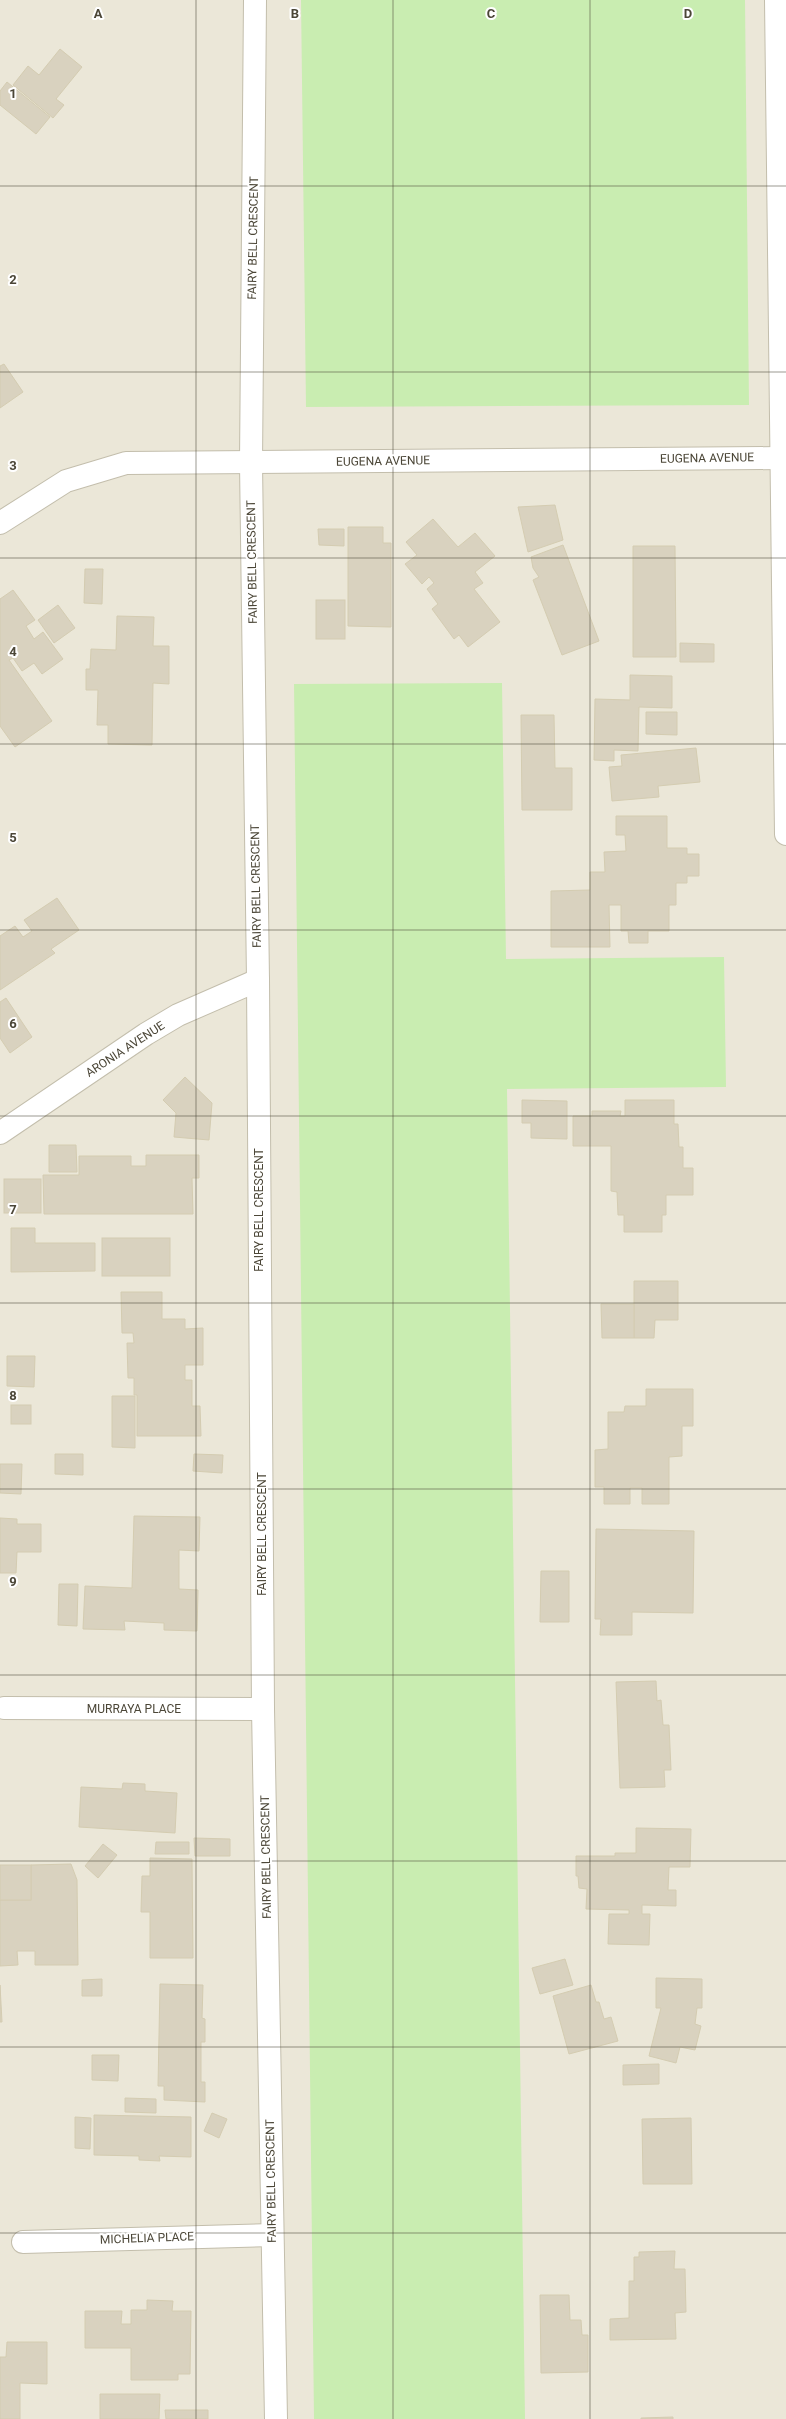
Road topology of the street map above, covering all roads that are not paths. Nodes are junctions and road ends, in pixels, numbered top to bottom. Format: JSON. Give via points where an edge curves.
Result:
{"nodes":[{"id":1,"x":255,"y":0,"type":"edge"},
{"id":2,"x":776,"y":0,"type":"edge"},
{"id":3,"x":780,"y":458,"type":"junction"},
{"id":4,"x":251,"y":463,"type":"junction"},
{"id":5,"x":0,"y":523,"type":"edge"},
{"id":6,"x":786,"y":834,"type":"edge"},
{"id":7,"x":258,"y":980,"type":"junction"},
{"id":8,"x":0,"y":1132,"type":"edge"},
{"id":9,"x":4,"y":1708,"type":"dead end"},
{"id":10,"x":263,"y":1709,"type":"junction"},
{"id":11,"x":272,"y":2235,"type":"junction"},
{"id":12,"x":23,"y":2242,"type":"dead end"},
{"id":13,"x":276,"y":2419,"type":"edge"}],
"edges":[{"from":1,"to":4,"type":"street","name":"FAIRY BELL CRESCENT"},
{"from":2,"to":3,"type":"street"},
{"from":3,"to":4,"type":"street","name":"EUGENA AVENUE"},
{"from":3,"to":6,"type":"street"},
{"from":4,"to":5,"type":"street","name":"EUGENA AVENUE","via":[[126,463],[66,481]]},
{"from":4,"to":7,"type":"street","name":"FAIRY BELL CRESCENT"},
{"from":7,"to":8,"type":"street","name":"ARONIA AVENUE","via":[[178,1015]]},
{"from":7,"to":10,"type":"street","name":"FAIRY BELL CRESCENT"},
{"from":9,"to":10,"type":"street","name":"MURRAYA PLACE"},
{"from":10,"to":11,"type":"street","name":"FAIRY BELL CRESCENT"},
{"from":11,"to":12,"type":"street","name":"MICHELIA PLACE"},
{"from":11,"to":13,"type":"street","name":"FAIRY BELL CRESCENT"}]}
